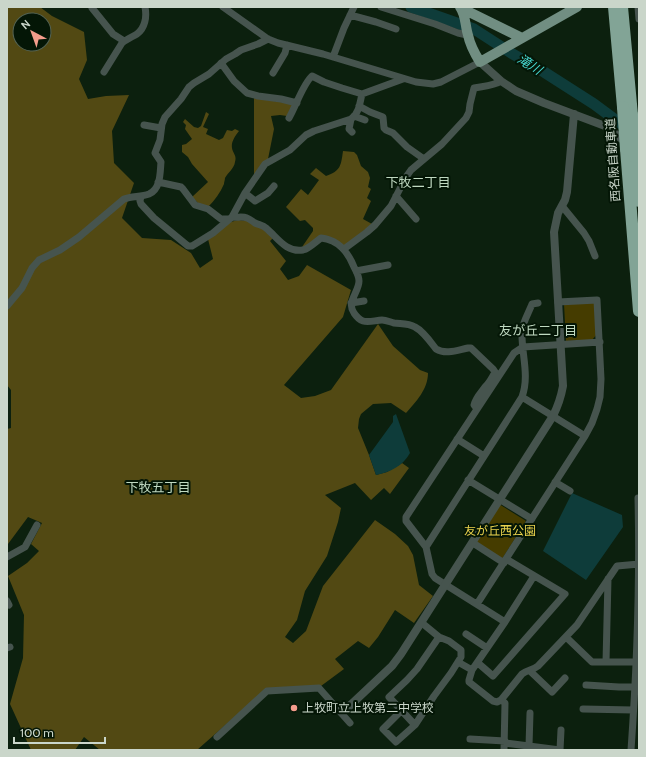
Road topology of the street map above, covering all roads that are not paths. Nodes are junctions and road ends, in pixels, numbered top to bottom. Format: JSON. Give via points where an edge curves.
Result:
{"nodes":[{"id":1,"x":145,"y":7,"type":"edge"},
{"id":2,"x":223,"y":7,"type":"edge"},
{"id":3,"x":354,"y":7,"type":"edge"},
{"id":4,"x":381,"y":7,"type":"edge"},
{"id":5,"x":577,"y":7,"type":"edge"},
{"id":6,"x":614,"y":7,"type":"edge"},
{"id":7,"x":622,"y":7,"type":"edge"},
{"id":8,"x":638,"y":7,"type":"edge"},
{"id":9,"x":92,"y":8,"type":"dead end"},
{"id":10,"x":462,"y":10,"type":"edge"},
{"id":11,"x":350,"y":15,"type":"junction"},
{"id":12,"x":639,"y":19,"type":"edge"},
{"id":13,"x":396,"y":29,"type":"dead end"},
{"id":14,"x":467,"y":35,"type":"junction"},
{"id":15,"x":268,"y":39,"type":"junction"},
{"id":16,"x":518,"y":40,"type":"junction"},
{"id":17,"x":124,"y":41,"type":"junction"},
{"id":18,"x":288,"y":45,"type":"junction"},
{"id":19,"x":333,"y":57,"type":"junction"},
{"id":20,"x":480,"y":62,"type":"junction"},
{"id":21,"x":221,"y":63,"type":"junction"},
{"id":22,"x":104,"y":72,"type":"dead end"},
{"id":23,"x":273,"y":73,"type":"dead end"},
{"id":24,"x":403,"y":79,"type":"junction"},
{"id":25,"x":501,"y":80,"type":"junction"},
{"id":26,"x":362,"y":94,"type":"junction"},
{"id":27,"x":297,"y":103,"type":"junction"},
{"id":28,"x":359,"y":106,"type":"junction"},
{"id":29,"x":627,"y":111,"type":"junction"},
{"id":30,"x":574,"y":114,"type":"junction"},
{"id":31,"x":289,"y":118,"type":"dead end"},
{"id":32,"x":353,"y":118,"type":"junction"},
{"id":33,"x":365,"y":120,"type":"dead end"},
{"id":34,"x":144,"y":125,"type":"dead end"},
{"id":35,"x":161,"y":128,"type":"junction"},
{"id":36,"x":352,"y":132,"type":"dead end"},
{"id":37,"x":633,"y":153,"type":"edge"},
{"id":38,"x":424,"y":159,"type":"junction"},
{"id":39,"x":158,"y":182,"type":"junction"},
{"id":40,"x":274,"y":186,"type":"dead end"},
{"id":41,"x":245,"y":193,"type":"junction"},
{"id":42,"x":141,"y":196,"type":"junction"},
{"id":43,"x":396,"y":196,"type":"junction"},
{"id":44,"x":639,"y":201,"type":"edge"},
{"id":45,"x":562,"y":206,"type":"junction"},
{"id":46,"x":231,"y":218,"type":"junction"},
{"id":47,"x":416,"y":219,"type":"dead end"},
{"id":48,"x":344,"y":249,"type":"junction"},
{"id":49,"x":595,"y":256,"type":"dead end"},
{"id":50,"x":388,"y":265,"type":"dead end"},
{"id":51,"x":356,"y":271,"type":"junction"},
{"id":52,"x":364,"y":301,"type":"dead end"},
{"id":53,"x":558,"y":302,"type":"junction"},
{"id":54,"x":352,"y":303,"type":"junction"},
{"id":55,"x":538,"y":304,"type":"dead end"},
{"id":56,"x":7,"y":306,"type":"edge"},
{"id":57,"x":639,"y":311,"type":"edge"},
{"id":58,"x":600,"y":342,"type":"junction"},
{"id":59,"x":561,"y":344,"type":"junction"},
{"id":60,"x":523,"y":347,"type":"junction"},
{"id":61,"x":522,"y":397,"type":"junction"},
{"id":62,"x":477,"y":409,"type":"junction"},
{"id":63,"x":553,"y":416,"type":"junction"},
{"id":64,"x":585,"y":436,"type":"junction"},
{"id":65,"x":457,"y":439,"type":"junction"},
{"id":66,"x":484,"y":456,"type":"junction"},
{"id":67,"x":468,"y":480,"type":"junction"},
{"id":68,"x":555,"y":482,"type":"junction"},
{"id":69,"x":570,"y":491,"type":"dead end"},
{"id":70,"x":638,"y":498,"type":"dead end"},
{"id":71,"x":500,"y":500,"type":"junction"},
{"id":72,"x":532,"y":519,"type":"junction"},
{"id":73,"x":37,"y":525,"type":"dead end"},
{"id":74,"x":472,"y":543,"type":"junction"},
{"id":75,"x":426,"y":547,"type":"junction"},
{"id":76,"x":7,"y":557,"type":"edge"},
{"id":77,"x":505,"y":561,"type":"junction"},
{"id":78,"x":639,"y":564,"type":"edge"},
{"id":79,"x":534,"y":576,"type":"junction"},
{"id":80,"x":608,"y":579,"type":"junction"},
{"id":81,"x":446,"y":585,"type":"junction"},
{"id":82,"x":477,"y":604,"type":"junction"},
{"id":83,"x":505,"y":622,"type":"junction"},
{"id":84,"x":422,"y":623,"type":"junction"},
{"id":85,"x":466,"y":634,"type":"dead end"},
{"id":86,"x":566,"y":636,"type":"junction"},
{"id":87,"x":439,"y":637,"type":"junction"},
{"id":88,"x":487,"y":648,"type":"junction"},
{"id":89,"x":458,"y":662,"type":"junction"},
{"id":90,"x":606,"y":662,"type":"junction"},
{"id":91,"x":636,"y":662,"type":"junction"},
{"id":92,"x":478,"y":663,"type":"junction"},
{"id":93,"x":472,"y":670,"type":"junction"},
{"id":94,"x":530,"y":671,"type":"junction"},
{"id":95,"x":564,"y":678,"type":"dead end"},
{"id":96,"x":586,"y":685,"type":"dead end"},
{"id":97,"x":634,"y":687,"type":"junction"},
{"id":98,"x":501,"y":700,"type":"junction"},
{"id":99,"x":583,"y":709,"type":"dead end"},
{"id":100,"x":633,"y":710,"type":"junction"},
{"id":101,"x":401,"y":711,"type":"junction"},
{"id":102,"x":342,"y":713,"type":"junction"},
{"id":103,"x":530,"y":713,"type":"dead end"},
{"id":104,"x":350,"y":722,"type":"dead end"},
{"id":105,"x":415,"y":725,"type":"junction"},
{"id":106,"x":561,"y":730,"type":"dead end"},
{"id":107,"x":217,"y":737,"type":"dead end"},
{"id":108,"x":470,"y":739,"type":"dead end"},
{"id":109,"x":504,"y":745,"type":"edge"},
{"id":110,"x":529,"y":746,"type":"junction"},
{"id":111,"x":560,"y":750,"type":"edge"},
{"id":112,"x":631,"y":750,"type":"edge"}],
"edges":[{"from":1,"to":17,"type":"street","via":[[146,18],[140,31]]},
{"from":2,"to":15,"type":"street"},
{"from":3,"to":11,"type":"street"},
{"from":4,"to":14,"type":"street"},
{"from":5,"to":16,"type":"main road"},
{"from":6,"to":29,"type":"highway","name":"西名阪自動車道"},
{"from":7,"to":29,"type":"highway","name":"西名阪自動車道"},
{"from":8,"to":12,"type":"street"},
{"from":9,"to":17,"type":"street","via":[[113,34]]},
{"from":10,"to":14,"type":"main road"},
{"from":10,"to":16,"type":"main road"},
{"from":11,"to":13,"type":"street"},
{"from":11,"to":19,"type":"street"},
{"from":14,"to":20,"type":"main road"},
{"from":15,"to":18,"type":"street"},
{"from":15,"to":21,"type":"street","via":[[244,48]]},
{"from":16,"to":20,"type":"main road"},
{"from":17,"to":22,"type":"street"},
{"from":18,"to":19,"type":"street"},
{"from":18,"to":23,"type":"street"},
{"from":19,"to":24,"type":"street"},
{"from":20,"to":24,"type":"street","via":[[433,84]]},
{"from":20,"to":25,"type":"street"},
{"from":21,"to":27,"type":"street","via":[[247,93]]},
{"from":21,"to":35,"type":"street","via":[[189,87],[165,116]]},
{"from":24,"to":26,"type":"street"},
{"from":25,"to":30,"type":"street","via":[[530,97]]},
{"from":25,"to":38,"type":"street","via":[[496,84],[474,88],[466,118]]},
{"from":26,"to":27,"type":"street","via":[[312,76]]},
{"from":26,"to":28,"type":"street"},
{"from":27,"to":31,"type":"street"},
{"from":28,"to":32,"type":"street"},
{"from":28,"to":38,"type":"street","via":[[383,116],[384,128]]},
{"from":29,"to":37,"type":"highway","name":"西名阪自動車道","bridge":true},
{"from":30,"to":37,"type":"street","via":[[605,126]]},
{"from":30,"to":45,"type":"street","via":[[567,192]]},
{"from":32,"to":33,"type":"street"},
{"from":32,"to":36,"type":"street","via":[[349,129]]},
{"from":32,"to":41,"type":"street","via":[[306,135],[290,150],[265,164]]},
{"from":34,"to":35,"type":"street"},
{"from":35,"to":39,"type":"street","via":[[155,153],[161,162]]},
{"from":37,"to":44,"type":"highway","name":"西名阪自動車道"},
{"from":37,"to":57,"type":"highway","name":"西名阪自動車道"},
{"from":38,"to":43,"type":"street","via":[[411,170]]},
{"from":39,"to":42,"type":"street","via":[[154,191]]},
{"from":39,"to":46,"type":"street","via":[[181,187],[195,205],[208,209],[221,219]]},
{"from":40,"to":41,"type":"street","via":[[255,201]]},
{"from":41,"to":46,"type":"street"},
{"from":42,"to":46,"type":"street","via":[[141,204],[154,218],[190,247]]},
{"from":42,"to":56,"type":"street","via":[[124,199],[79,237],[39,260],[22,288]]},
{"from":43,"to":47,"type":"street"},
{"from":43,"to":48,"type":"street","via":[[392,206],[375,225]]},
{"from":45,"to":49,"type":"street","via":[[584,233]]},
{"from":45,"to":53,"type":"street","via":[[554,232]]},
{"from":46,"to":48,"type":"street","via":[[250,218],[268,229],[282,244],[297,250],[307,248],[321,238],[326,238]]},
{"from":48,"to":51,"type":"street"},
{"from":50,"to":51,"type":"street"},
{"from":51,"to":54,"type":"street","via":[[359,281]]},
{"from":52,"to":54,"type":"street"},
{"from":53,"to":58,"type":"street","via":[[597,300]]},
{"from":53,"to":59,"type":"street"},
{"from":54,"to":62,"type":"street","via":[[352,311],[363,321],[383,320],[416,327],[440,351],[471,348],[495,372],[476,399],[474,405]]},
{"from":55,"to":60,"type":"street","via":[[532,304],[522,329]]},
{"from":58,"to":59,"type":"street"},
{"from":58,"to":64,"type":"street","via":[[600,397]]},
{"from":59,"to":60,"type":"street"},
{"from":59,"to":63,"type":"street","via":[[563,386]]},
{"from":60,"to":61,"type":"street","via":[[526,378]]},
{"from":60,"to":62,"type":"street","via":[[514,353]]},
{"from":61,"to":63,"type":"street"},
{"from":61,"to":66,"type":"street"},
{"from":62,"to":65,"type":"street"},
{"from":63,"to":64,"type":"street"},
{"from":63,"to":71,"type":"street"},
{"from":64,"to":68,"type":"street"},
{"from":65,"to":66,"type":"street"},
{"from":65,"to":75,"type":"street","via":[[406,517],[406,521]]},
{"from":66,"to":67,"type":"street"},
{"from":67,"to":71,"type":"street"},
{"from":67,"to":75,"type":"street"},
{"from":68,"to":69,"type":"street"},
{"from":68,"to":72,"type":"street"},
{"from":70,"to":78,"type":"street"},
{"from":71,"to":72,"type":"street"},
{"from":71,"to":74,"type":"street"},
{"from":72,"to":77,"type":"street"},
{"from":73,"to":76,"type":"street","via":[[25,547]]},
{"from":74,"to":77,"type":"street"},
{"from":74,"to":81,"type":"street"},
{"from":75,"to":81,"type":"street","via":[[432,574]]},
{"from":77,"to":79,"type":"street"},
{"from":77,"to":82,"type":"street"},
{"from":78,"to":80,"type":"street","via":[[617,566]]},
{"from":78,"to":91,"type":"street"},
{"from":79,"to":83,"type":"street"},
{"from":79,"to":92,"type":"street","via":[[565,594],[493,676]]},
{"from":80,"to":86,"type":"street","via":[[577,625]]},
{"from":80,"to":90,"type":"street"},
{"from":81,"to":82,"type":"street"},
{"from":81,"to":84,"type":"street"},
{"from":82,"to":83,"type":"street"},
{"from":83,"to":88,"type":"street"},
{"from":84,"to":87,"type":"street"},
{"from":84,"to":102,"type":"street","via":[[395,662]]},
{"from":85,"to":88,"type":"street"},
{"from":86,"to":90,"type":"street","via":[[592,662]]},
{"from":86,"to":94,"type":"street"},
{"from":87,"to":89,"type":"street","via":[[462,650]]},
{"from":87,"to":101,"type":"street","via":[[407,680],[389,697]]},
{"from":88,"to":92,"type":"street"},
{"from":89,"to":93,"type":"street"},
{"from":89,"to":105,"type":"street"},
{"from":90,"to":91,"type":"street"},
{"from":91,"to":97,"type":"street"},
{"from":92,"to":93,"type":"street"},
{"from":93,"to":98,"type":"street","via":[[470,682],[493,701]]},
{"from":94,"to":95,"type":"street","via":[[552,692]]},
{"from":94,"to":98,"type":"street","via":[[522,674]]},
{"from":96,"to":97,"type":"street"},
{"from":97,"to":100,"type":"street"},
{"from":98,"to":109,"type":"street","via":[[505,703]]},
{"from":99,"to":100,"type":"street"},
{"from":100,"to":112,"type":"street"},
{"from":101,"to":105,"type":"street"},
{"from":101,"to":105,"type":"street","via":[[383,729],[396,742]]},
{"from":102,"to":104,"type":"street"},
{"from":102,"to":107,"type":"street","via":[[319,688],[267,692]]},
{"from":103,"to":110,"type":"street"},
{"from":106,"to":111,"type":"street"},
{"from":108,"to":109,"type":"street"},
{"from":109,"to":110,"type":"street"},
{"from":110,"to":111,"type":"street"}]}
